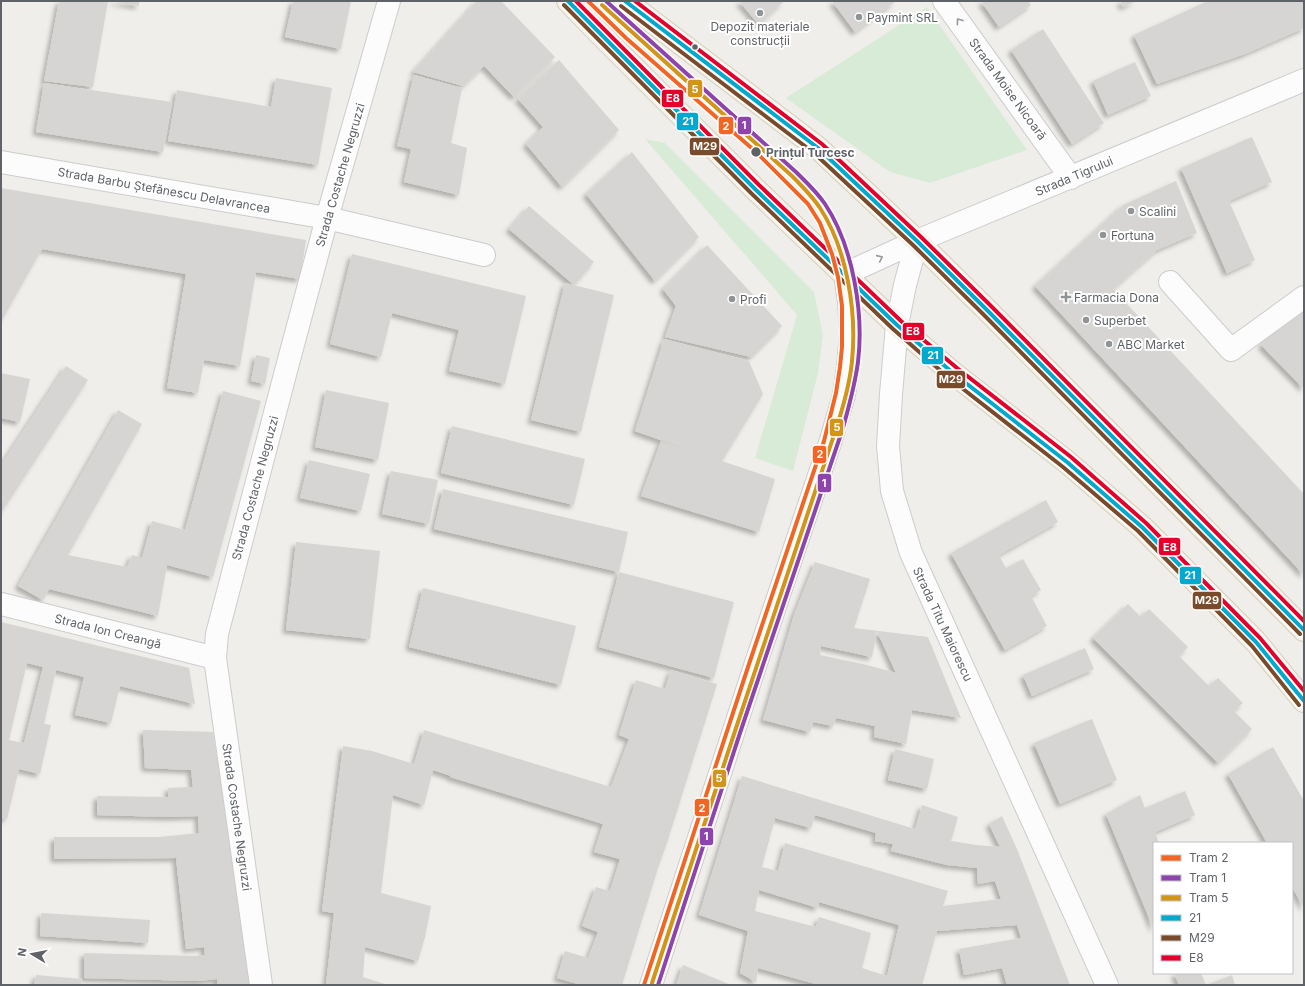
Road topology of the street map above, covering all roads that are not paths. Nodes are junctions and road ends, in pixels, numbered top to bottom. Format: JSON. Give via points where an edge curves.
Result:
{"nodes":[{"id":1,"x":389,"y":1,"type":"edge"},
{"id":2,"x":568,"y":1,"type":"edge"},
{"id":3,"x":625,"y":1,"type":"edge"},
{"id":4,"x":944,"y":1,"type":"edge"},
{"id":5,"x":1304,"y":80,"type":"edge"},
{"id":6,"x":1,"y":162,"type":"edge"},
{"id":7,"x":1071,"y":178,"type":"junction"},
{"id":8,"x":327,"y":218,"type":"junction"},
{"id":9,"x":917,"y":241,"type":"junction"},
{"id":10,"x":484,"y":255,"type":"dead end"},
{"id":11,"x":845,"y":274,"type":"junction"},
{"id":12,"x":1170,"y":282,"type":"dead end"},
{"id":13,"x":1304,"y":297,"type":"edge"},
{"id":14,"x":897,"y":325,"type":"junction"},
{"id":15,"x":1,"y":604,"type":"edge"},
{"id":16,"x":1304,"y":630,"type":"edge"},
{"id":17,"x":215,"y":658,"type":"junction"},
{"id":18,"x":1304,"y":701,"type":"edge"},
{"id":19,"x":261,"y":985,"type":"edge"},
{"id":20,"x":651,"y":985,"type":"edge"},
{"id":21,"x":1107,"y":985,"type":"edge"}],
"edges":[{"from":1,"to":8,"type":"street","name":"Strada Costache Negruzzi"},
{"from":2,"to":11,"type":"main road","via":[[755,189]]},
{"from":3,"to":9,"type":"main road","via":[[818,148]]},
{"from":7,"to":4,"type":"street","name":"Strada Moise Nicoară","one_way":true},
{"from":5,"to":7,"type":"street","name":"Strada Tigrului"},
{"from":6,"to":8,"type":"street","name":"Strada Barbu Ștefănescu Delavrancea"},
{"from":7,"to":9,"type":"street","name":"Strada Tigrului"},
{"from":8,"to":10,"type":"street","name":"Strada Barbu Ștefănescu Delavrancea"},
{"from":8,"to":17,"type":"street","name":"Strada Costache Negruzzi","via":[[217,634]]},
{"from":11,"to":9,"type":"street","name":"Strada Tigrului","one_way":true},
{"from":9,"to":14,"type":"street","name":"Strada Titu Maiorescu"},
{"from":9,"to":16,"type":"main road"},
{"from":11,"to":14,"type":"main road"},
{"from":11,"to":20,"type":"street","via":[[851,333],[842,402]]},
{"from":12,"to":13,"type":"street","via":[[1231,350]]},
{"from":14,"to":18,"type":"main road","via":[[953,373],[1067,462],[1142,527],[1256,642]]},
{"from":14,"to":21,"type":"street","name":"Strada Titu Maiorescu","via":[[888,446],[892,491],[911,552]]},
{"from":15,"to":17,"type":"street","name":"Strada Ion Creangă"},
{"from":17,"to":19,"type":"street","name":"Strada Costache Negruzzi"}]}
